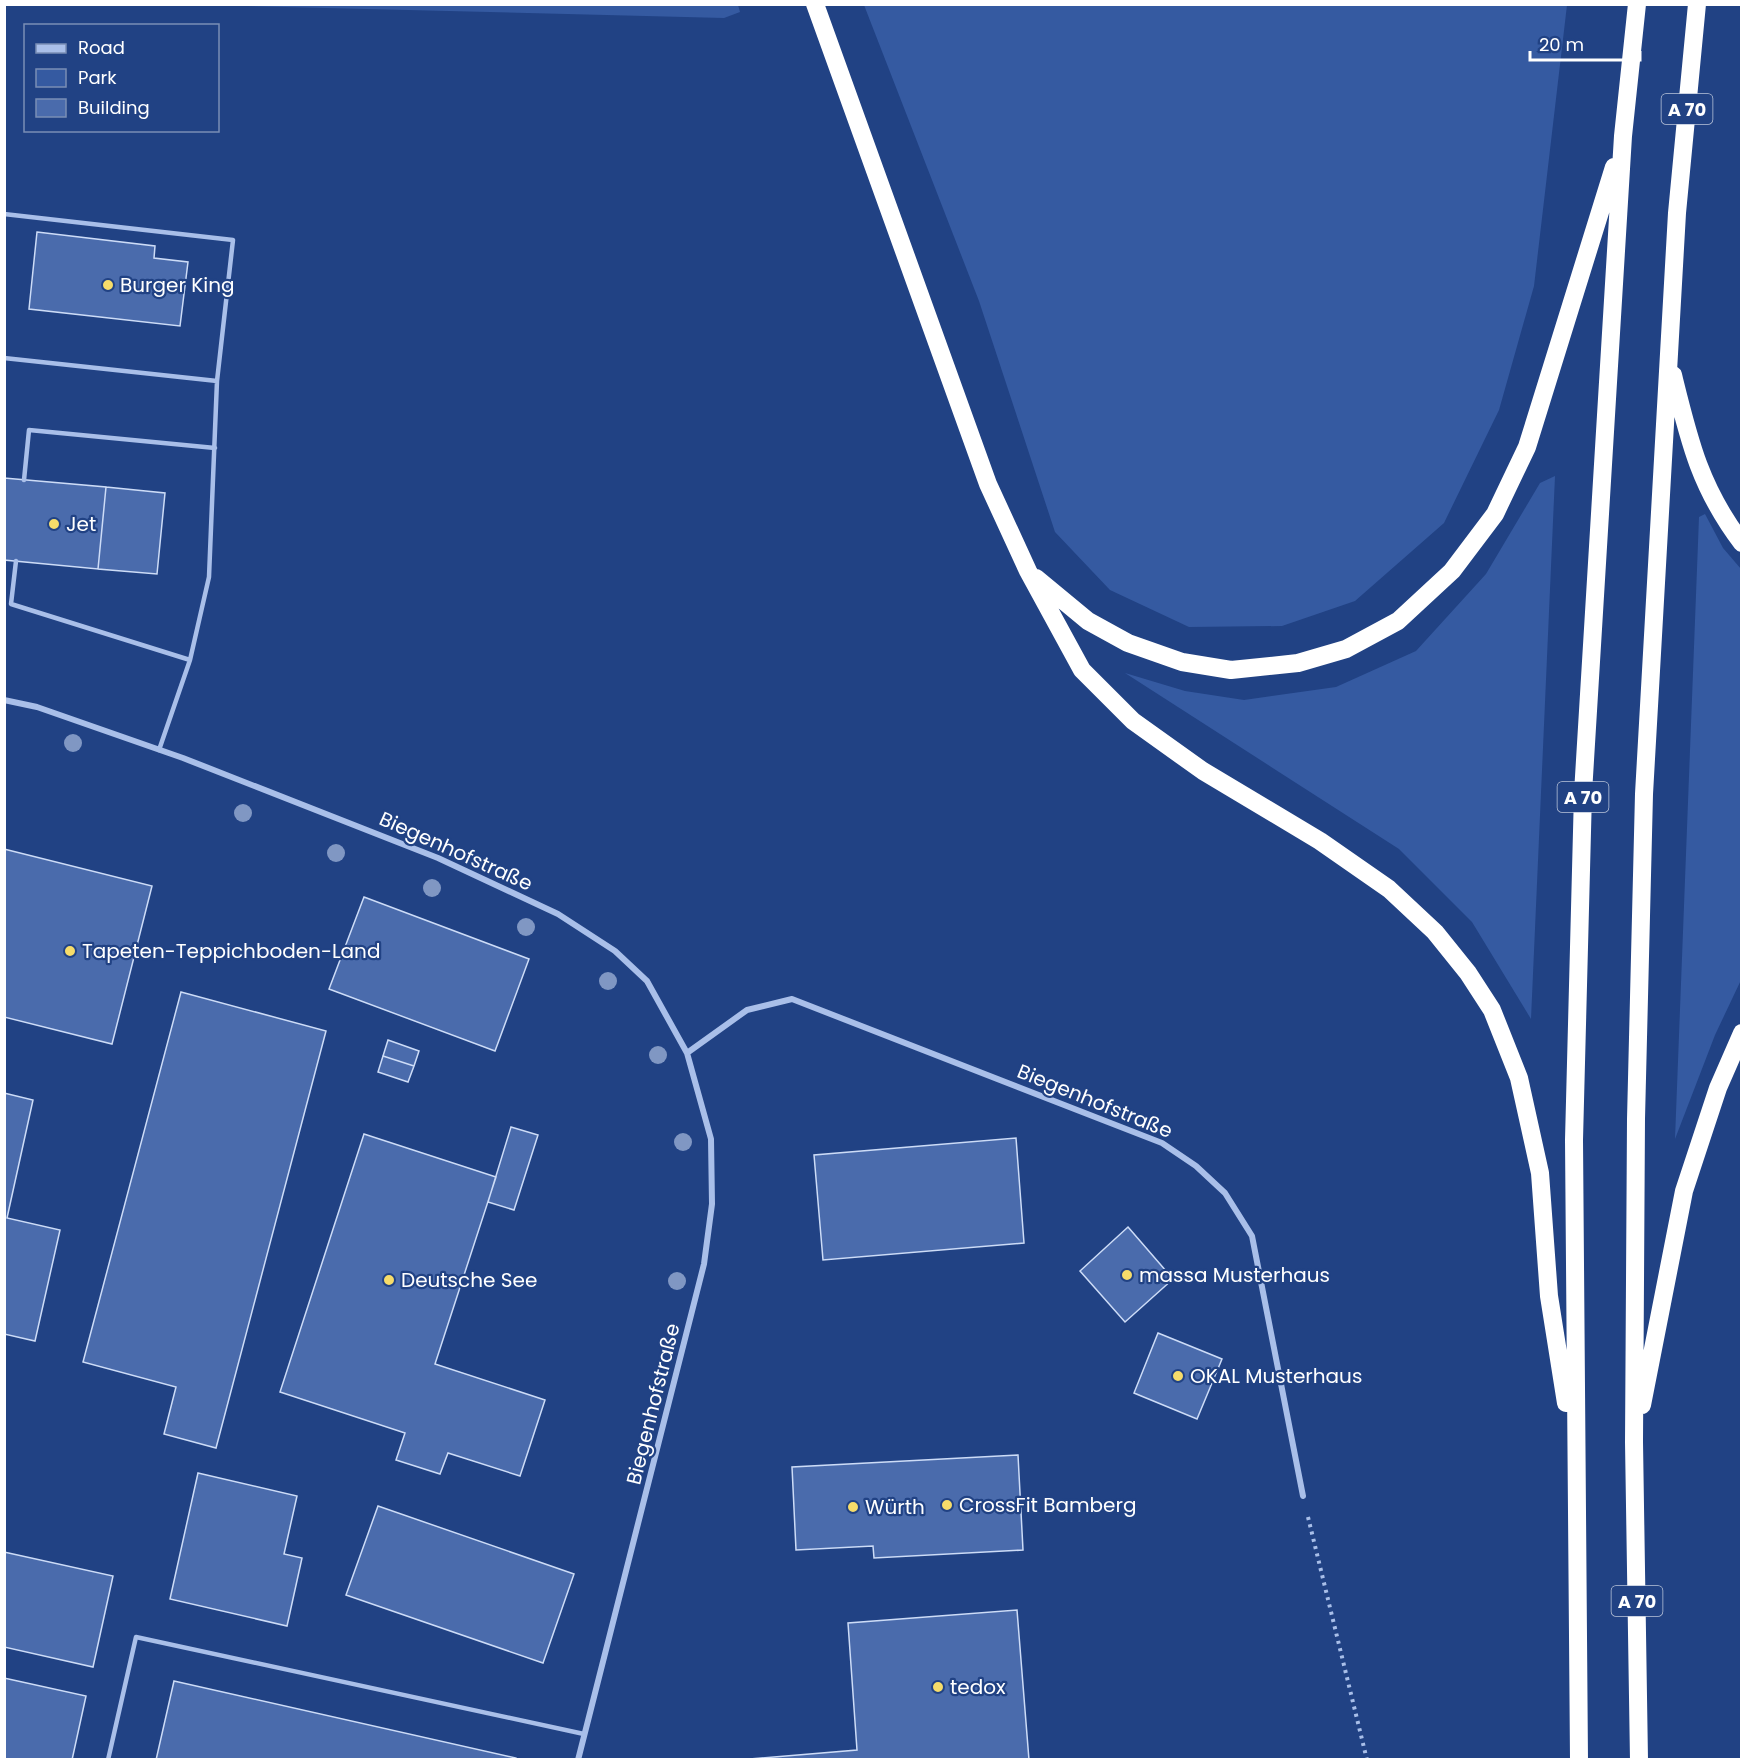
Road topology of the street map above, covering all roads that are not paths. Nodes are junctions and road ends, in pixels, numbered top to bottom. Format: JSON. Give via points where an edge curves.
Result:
{"nodes":[{"id":1,"x":815,"y":4,"type":"edge"},
{"id":2,"x":1637,"y":4,"type":"edge"},
{"id":3,"x":1696,"y":4,"type":"edge"},
{"id":4,"x":1623,"y":136,"type":"junction"},
{"id":5,"x":4,"y":214,"type":"edge"},
{"id":6,"x":1669,"y":356,"type":"junction"},
{"id":7,"x":4,"y":358,"type":"edge"},
{"id":8,"x":217,"y":381,"type":"junction"},
{"id":9,"x":215,"y":448,"type":"junction"},
{"id":10,"x":24,"y":480,"type":"dead end"},
{"id":11,"x":1742,"y":543,"type":"edge"},
{"id":12,"x":16,"y":561,"type":"dead end"},
{"id":13,"x":1028,"y":571,"type":"junction"},
{"id":14,"x":190,"y":660,"type":"junction"},
{"id":15,"x":4,"y":700,"type":"edge"},
{"id":16,"x":159,"y":750,"type":"junction"},
{"id":17,"x":1742,"y":1033,"type":"edge"},
{"id":18,"x":687,"y":1053,"type":"junction"},
{"id":19,"x":1635,"y":1442,"type":"junction"},
{"id":20,"x":1575,"y":1458,"type":"junction"},
{"id":21,"x":1303,"y":1496,"type":"road end"},
{"id":22,"x":584,"y":1734,"type":"junction"},
{"id":23,"x":108,"y":1760,"type":"edge"},
{"id":24,"x":578,"y":1760,"type":"edge"},
{"id":25,"x":1579,"y":1760,"type":"edge"},
{"id":26,"x":1639,"y":1760,"type":"edge"}],
"edges":[{"from":1,"to":13,"type":"highway","via":[[988,484]]},
{"from":2,"to":4,"type":"highway","number":"A 70"},
{"from":3,"to":6,"type":"highway","number":"A 70"},
{"from":4,"to":13,"type":"highway","via":[[1527,447],[1495,514],[1452,571],[1398,621],[1327,655],[1298,663],[1231,670],[1182,662],[1128,643],[1088,621]]},
{"from":4,"to":20,"type":"highway","number":"A 70","via":[[1583,793],[1574,1140]]},
{"from":5,"to":8,"type":"lane","via":[[233,240]]},
{"from":6,"to":11,"type":"highway","via":[[1694,458],[1723,519]]},
{"from":6,"to":19,"type":"highway","number":"A 70","via":[[1644,795],[1636,1119]]},
{"from":7,"to":8,"type":"lane"},
{"from":8,"to":9,"type":"lane"},
{"from":9,"to":10,"type":"lane","via":[[28,430]]},
{"from":9,"to":14,"type":"lane","via":[[209,577]]},
{"from":12,"to":14,"type":"lane","via":[[11,604]]},
{"from":13,"to":20,"type":"highway","via":[[1082,670],[1133,721],[1203,771],[1320,841],[1389,889],[1435,932],[1492,1010],[1519,1078],[1540,1173],[1549,1296]]},
{"from":14,"to":16,"type":"lane"},
{"from":15,"to":16,"type":"street","name":"Biegenhofstraße","via":[[37,707]]},
{"from":16,"to":18,"type":"street","name":"Biegenhofstraße","via":[[438,858],[558,914],[615,951],[647,981]]},
{"from":17,"to":19,"type":"highway","via":[[1718,1088],[1684,1191]]},
{"from":18,"to":21,"type":"street","name":"Biegenhofstraße","via":[[747,1010],[792,999],[1162,1143],[1196,1166],[1225,1193],[1252,1236]]},
{"from":18,"to":22,"type":"street","name":"Biegenhofstraße","via":[[711,1139],[712,1204],[704,1264]]},
{"from":19,"to":26,"type":"highway","number":"A 70"},
{"from":20,"to":25,"type":"highway","number":"A 70"},
{"from":22,"to":23,"type":"lane","via":[[136,1637]]},
{"from":22,"to":24,"type":"street","name":"Biegenhofstraße"}]}
